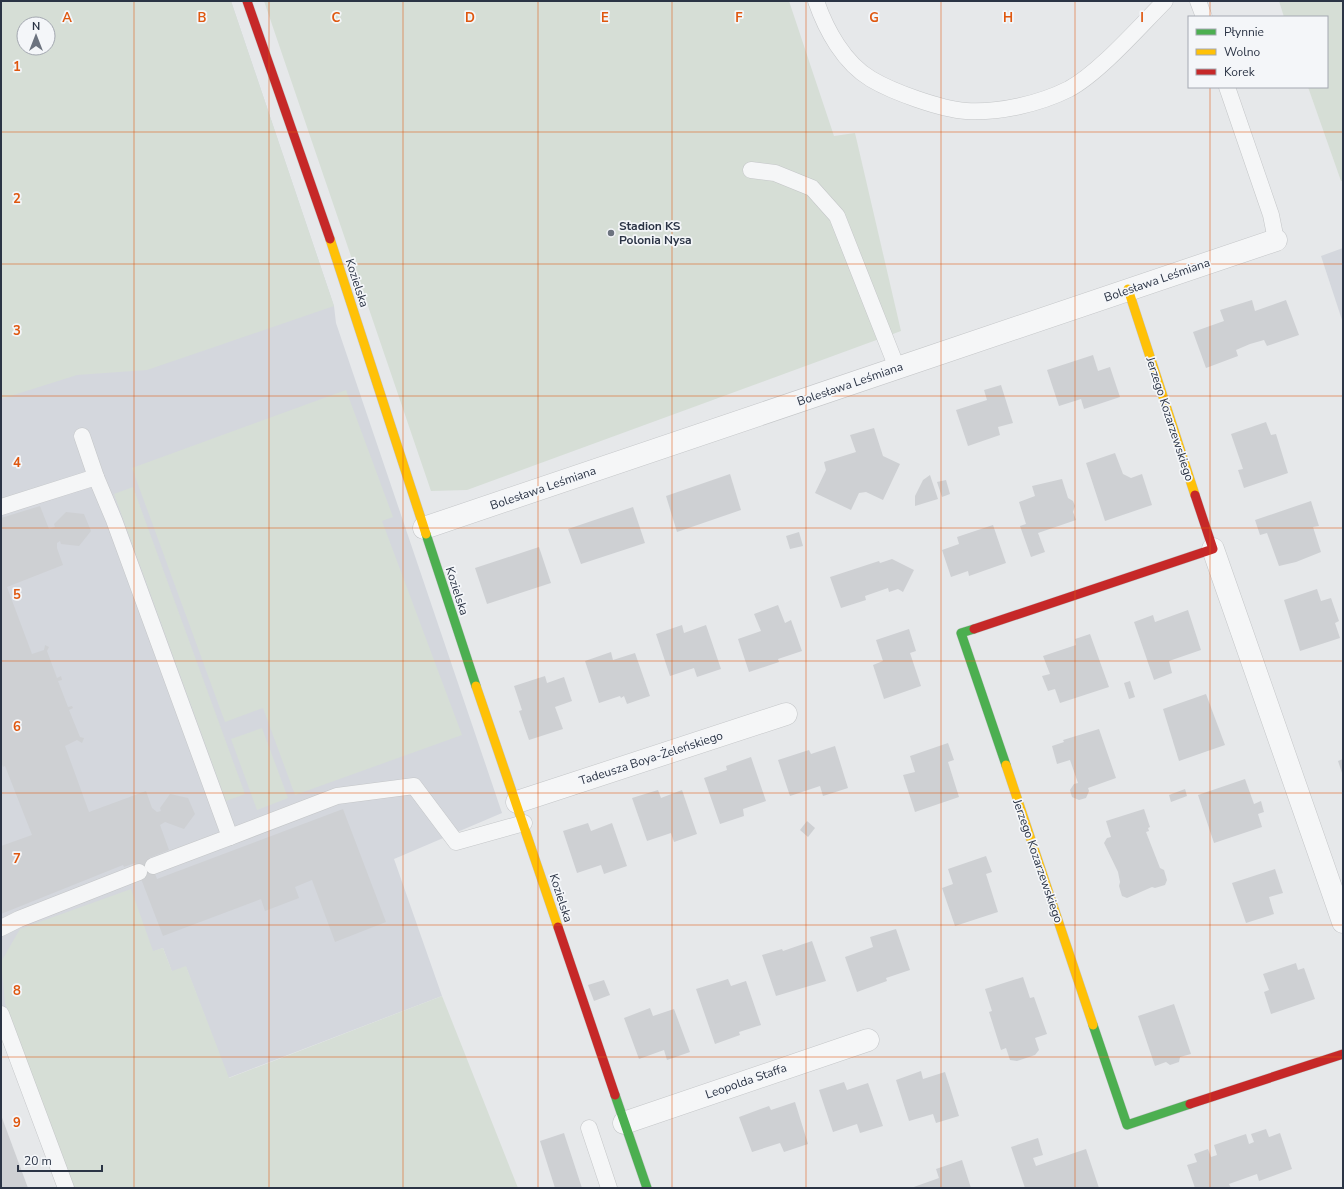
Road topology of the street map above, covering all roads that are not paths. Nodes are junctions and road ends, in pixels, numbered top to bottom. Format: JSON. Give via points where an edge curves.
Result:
{"nodes":[{"id":1,"x":247,"y":1,"type":"edge"},
{"id":2,"x":816,"y":1,"type":"edge"},
{"id":3,"x":1165,"y":1,"type":"edge"},
{"id":4,"x":1198,"y":1,"type":"edge"},
{"id":5,"x":1204,"y":16,"type":"edge"},
{"id":6,"x":1227,"y":88,"type":"edge"},
{"id":7,"x":751,"y":170,"type":"dead end"},
{"id":8,"x":1276,"y":240,"type":"joint"},
{"id":9,"x":1128,"y":289,"type":"junction"},
{"id":10,"x":897,"y":368,"type":"junction"},
{"id":11,"x":82,"y":436,"type":"dead end"},
{"id":12,"x":96,"y":477,"type":"junction"},
{"id":13,"x":1,"y":507,"type":"edge"},
{"id":14,"x":424,"y":528,"type":"junction"},
{"id":15,"x":1213,"y":549,"type":"junction"},
{"id":16,"x":786,"y":714,"type":"dead end"},
{"id":17,"x":517,"y":802,"type":"junction"},
{"id":18,"x":524,"y":823,"type":"junction"},
{"id":19,"x":230,"y":837,"type":"junction"},
{"id":20,"x":1343,"y":922,"type":"edge"},
{"id":21,"x":1,"y":928,"type":"edge"},
{"id":22,"x":1,"y":1014,"type":"edge"},
{"id":23,"x":868,"y":1040,"type":"dead end"},
{"id":24,"x":1343,"y":1054,"type":"edge"},
{"id":25,"x":624,"y":1123,"type":"junction"},
{"id":26,"x":589,"y":1128,"type":"dead end"},
{"id":27,"x":66,"y":1188,"type":"edge"},
{"id":28,"x":609,"y":1188,"type":"edge"},
{"id":29,"x":647,"y":1188,"type":"edge"}],
"edges":[{"from":1,"to":14,"type":"street","name":"Kozielska","via":[[314,191]]},
{"from":2,"to":3,"type":"lane","via":[[831,36],[849,60],[870,79],[906,94],[965,111],[1001,109],[1037,101],[1069,88],[1095,70]]},
{"from":4,"to":5,"type":"lane"},
{"from":6,"to":8,"type":"lane","via":[[1271,215]]},
{"from":7,"to":10,"type":"lane","via":[[775,174],[812,188],[837,216]]},
{"from":8,"to":9,"type":"street","name":"Bolesława Leśmiana"},
{"from":9,"to":10,"type":"street","name":"Bolesława Leśmiana"},
{"from":9,"to":15,"type":"street","name":"Jerzego Kozarzewskiego"},
{"from":10,"to":14,"type":"street","name":"Bolesława Leśmiana"},
{"from":11,"to":12,"type":"lane"},
{"from":12,"to":13,"type":"lane"},
{"from":12,"to":19,"type":"lane"},
{"from":14,"to":17,"type":"street","name":"Kozielska"},
{"from":15,"to":20,"type":"street","name":"Jerzego Kozarzewskiego"},
{"from":15,"to":24,"type":"street","name":"Jerzego Kozarzewskiego","via":[[961,633],[1127,1124]]},
{"from":16,"to":17,"type":"street","name":"Tadeusza Boya-Żeleńskiego"},
{"from":17,"to":18,"type":"street","name":"Kozielska"},
{"from":18,"to":19,"type":"lane","via":[[456,842],[414,786],[337,796]]},
{"from":18,"to":25,"type":"street","name":"Kozielska"},
{"from":19,"to":21,"type":"lane"},
{"from":22,"to":27,"type":"lane"},
{"from":23,"to":25,"type":"street","name":"Leopolda Staffa"},
{"from":25,"to":29,"type":"street","name":"Kozielska"},
{"from":26,"to":28,"type":"lane"}]}
